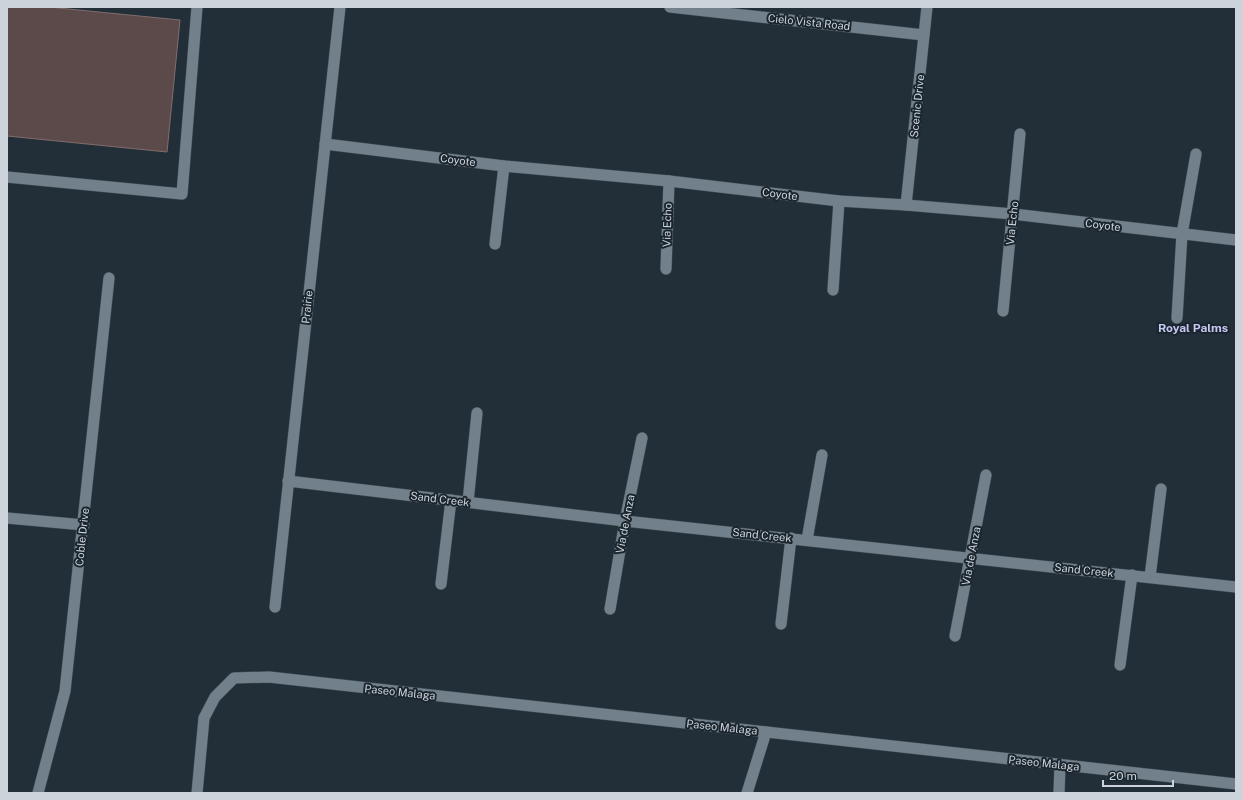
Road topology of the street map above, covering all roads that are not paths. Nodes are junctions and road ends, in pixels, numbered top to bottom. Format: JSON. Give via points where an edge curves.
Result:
{"nodes":[{"id":1,"x":197,"y":7,"type":"edge"},
{"id":2,"x":340,"y":7,"type":"edge"},
{"id":3,"x":670,"y":7,"type":"edge"},
{"id":4,"x":928,"y":7,"type":"edge"},
{"id":5,"x":924,"y":35,"type":"junction"},
{"id":6,"x":1020,"y":134,"type":"dead end"},
{"id":7,"x":325,"y":144,"type":"junction"},
{"id":8,"x":1196,"y":154,"type":"dead end"},
{"id":9,"x":504,"y":166,"type":"junction"},
{"id":10,"x":7,"y":177,"type":"edge"},
{"id":11,"x":669,"y":181,"type":"junction"},
{"id":12,"x":839,"y":201,"type":"junction"},
{"id":13,"x":906,"y":205,"type":"junction"},
{"id":14,"x":1013,"y":214,"type":"junction"},
{"id":15,"x":1182,"y":234,"type":"junction"},
{"id":16,"x":1236,"y":240,"type":"edge"},
{"id":17,"x":495,"y":244,"type":"dead end"},
{"id":18,"x":666,"y":269,"type":"dead end"},
{"id":19,"x":109,"y":278,"type":"dead end"},
{"id":20,"x":833,"y":290,"type":"dead end"},
{"id":21,"x":1003,"y":311,"type":"dead end"},
{"id":22,"x":1177,"y":318,"type":"dead end"},
{"id":23,"x":477,"y":413,"type":"dead end"},
{"id":24,"x":642,"y":438,"type":"dead end"},
{"id":25,"x":822,"y":455,"type":"dead end"},
{"id":26,"x":986,"y":475,"type":"dead end"},
{"id":27,"x":288,"y":480,"type":"junction"},
{"id":28,"x":1161,"y":489,"type":"dead end"},
{"id":29,"x":450,"y":500,"type":"junction"},
{"id":30,"x":468,"y":502,"type":"junction"},
{"id":31,"x":7,"y":518,"type":"edge"},
{"id":32,"x":625,"y":521,"type":"junction"},
{"id":33,"x":84,"y":525,"type":"junction"},
{"id":34,"x":791,"y":538,"type":"junction"},
{"id":35,"x":807,"y":540,"type":"junction"},
{"id":36,"x":971,"y":557,"type":"junction"},
{"id":37,"x":1132,"y":576,"type":"junction"},
{"id":38,"x":1150,"y":577,"type":"junction"},
{"id":39,"x":441,"y":584,"type":"dead end"},
{"id":40,"x":1236,"y":587,"type":"edge"},
{"id":41,"x":275,"y":607,"type":"dead end"},
{"id":42,"x":610,"y":610,"type":"dead end"},
{"id":43,"x":781,"y":624,"type":"dead end"},
{"id":44,"x":955,"y":636,"type":"dead end"},
{"id":45,"x":1120,"y":665,"type":"dead end"},
{"id":46,"x":766,"y":732,"type":"junction"},
{"id":47,"x":1060,"y":765,"type":"junction"},
{"id":48,"x":1236,"y":784,"type":"edge"},
{"id":49,"x":38,"y":793,"type":"edge"},
{"id":50,"x":197,"y":793,"type":"edge"},
{"id":51,"x":748,"y":793,"type":"edge"},
{"id":52,"x":1059,"y":793,"type":"edge"}],
"edges":[{"from":1,"to":10,"type":"street","via":[[182,194]]},
{"from":2,"to":7,"type":"street","name":"Prairie"},
{"from":3,"to":5,"type":"street","name":"Cielo Vista Road"},
{"from":4,"to":5,"type":"street","name":"Scenic Drive"},
{"from":5,"to":13,"type":"street","name":"Scenic Drive"},
{"from":6,"to":14,"type":"street","name":"Via Echo"},
{"from":7,"to":9,"type":"street","name":"Coyote"},
{"from":7,"to":27,"type":"street","name":"Prairie"},
{"from":8,"to":15,"type":"street"},
{"from":9,"to":11,"type":"street","name":"Coyote"},
{"from":9,"to":17,"type":"street"},
{"from":11,"to":12,"type":"street","name":"Coyote"},
{"from":11,"to":18,"type":"street","name":"Via Echo"},
{"from":12,"to":13,"type":"street","name":"Coyote"},
{"from":12,"to":20,"type":"street"},
{"from":13,"to":14,"type":"street","name":"Coyote"},
{"from":14,"to":15,"type":"street","name":"Coyote"},
{"from":14,"to":21,"type":"street","name":"Via Echo"},
{"from":15,"to":16,"type":"street","name":"Coyote"},
{"from":15,"to":22,"type":"street"},
{"from":19,"to":33,"type":"street","name":"Coble Drive"},
{"from":23,"to":30,"type":"street"},
{"from":24,"to":32,"type":"street","name":"Via de Anza"},
{"from":25,"to":35,"type":"street"},
{"from":26,"to":36,"type":"street","name":"Via de Anza"},
{"from":27,"to":29,"type":"street","name":"Sand Creek"},
{"from":27,"to":41,"type":"street","name":"Prairie"},
{"from":28,"to":38,"type":"street"},
{"from":29,"to":30,"type":"street","name":"Sand Creek"},
{"from":29,"to":39,"type":"street"},
{"from":30,"to":32,"type":"street","name":"Sand Creek"},
{"from":31,"to":33,"type":"street"},
{"from":32,"to":34,"type":"street","name":"Sand Creek"},
{"from":32,"to":42,"type":"street","name":"Via de Anza"},
{"from":33,"to":49,"type":"street","name":"Coble Drive","via":[[65,691]]},
{"from":34,"to":35,"type":"street","name":"Sand Creek"},
{"from":34,"to":43,"type":"street"},
{"from":35,"to":36,"type":"street","name":"Sand Creek"},
{"from":36,"to":37,"type":"street","name":"Sand Creek"},
{"from":36,"to":44,"type":"street","name":"Via de Anza"},
{"from":37,"to":38,"type":"street","name":"Sand Creek"},
{"from":37,"to":45,"type":"street"},
{"from":38,"to":40,"type":"street","name":"Sand Creek"},
{"from":46,"to":47,"type":"street","name":"Paseo Malaga"},
{"from":46,"to":50,"type":"street","name":"Paseo Malaga","via":[[268,677],[234,678],[216,697],[204,718]]},
{"from":46,"to":51,"type":"street"},
{"from":47,"to":48,"type":"street","name":"Paseo Malaga"},
{"from":47,"to":52,"type":"street"}]}
